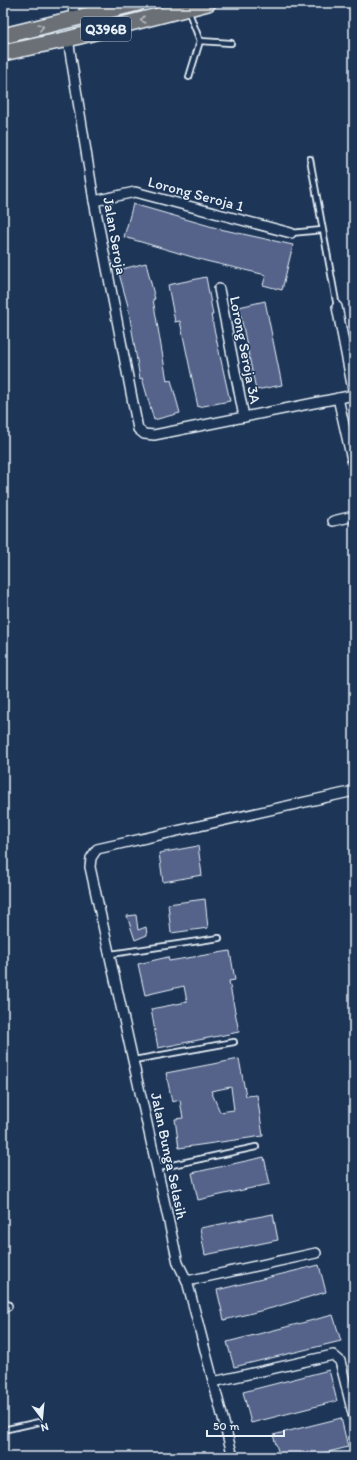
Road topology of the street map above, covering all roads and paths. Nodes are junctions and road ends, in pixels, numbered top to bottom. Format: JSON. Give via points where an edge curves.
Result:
{"nodes":[{"id":1,"x":74,"y":3,"type":"edge"},
{"id":2,"x":138,"y":3,"type":"edge"},
{"id":3,"x":208,"y":3,"type":"edge"},
{"id":4,"x":187,"y":8,"type":"junction"},
{"id":5,"x":73,"y":19,"type":"junction"},
{"id":6,"x":3,"y":36,"type":"edge"},
{"id":7,"x":68,"y":39,"type":"junction"},
{"id":8,"x":200,"y":41,"type":"junction"},
{"id":9,"x":231,"y":43,"type":"dead end"},
{"id":10,"x":3,"y":53,"type":"edge"},
{"id":11,"x":189,"y":77,"type":"dead end"},
{"id":12,"x":310,"y":159,"type":"dead end"},
{"id":13,"x":94,"y":201,"type":"junction"},
{"id":14,"x":322,"y":230,"type":"junction"},
{"id":15,"x":291,"y":233,"type":"joint"},
{"id":16,"x":219,"y":289,"type":"dead end"},
{"id":17,"x":337,"y":307,"type":"joint"},
{"id":18,"x":354,"y":395,"type":"edge"},
{"id":19,"x":338,"y":398,"type":"junction"},
{"id":20,"x":244,"y":417,"type":"junction"},
{"id":21,"x":354,"y":469,"type":"edge"},
{"id":22,"x":354,"y":516,"type":"edge"},
{"id":23,"x":333,"y":521,"type":"dead end"},
{"id":24,"x":354,"y":791,"type":"edge"},
{"id":25,"x":219,"y":938,"type":"dead end"},
{"id":26,"x":111,"y":954,"type":"junction"},
{"id":27,"x":234,"y":1042,"type":"dead end"},
{"id":28,"x":134,"y":1060,"type":"junction"},
{"id":29,"x":256,"y":1148,"type":"dead end"},
{"id":30,"x":158,"y":1168,"type":"junction"},
{"id":31,"x":316,"y":1253,"type":"dead end"},
{"id":32,"x":187,"y":1281,"type":"junction"},
{"id":33,"x":213,"y":1382,"type":"junction"},
{"id":34,"x":354,"y":1418,"type":"edge"},
{"id":35,"x":39,"y":1422,"type":"dead end"},
{"id":36,"x":3,"y":1430,"type":"edge"},
{"id":37,"x":233,"y":1457,"type":"edge"}],
"edges":[{"from":1,"to":5,"type":"street"},
{"from":2,"to":5,"type":"main road"},
{"from":3,"to":4,"type":"main road","number":"Q396B"},
{"from":4,"to":7,"type":"main road","number":"Q396B","one_way":true},
{"from":4,"to":8,"type":"lane"},
{"from":6,"to":5,"type":"main road","one_way":true},
{"from":7,"to":10,"type":"main road","number":"Q396B"},
{"from":7,"to":13,"type":"street","name":"Jalan Seroja"},
{"from":8,"to":9,"type":"lane"},
{"from":8,"to":11,"type":"lane"},
{"from":12,"to":14,"type":"lane"},
{"from":13,"to":15,"type":"street","name":"Lorong Seroja 1","via":[[135,192]]},
{"from":13,"to":20,"type":"street","name":"Jalan Seroja","via":[[138,429],[144,434],[154,435]]},
{"from":14,"to":15,"type":"lane"},
{"from":14,"to":17,"type":"lane"},
{"from":16,"to":20,"type":"street","name":"Lorong Seroja 3A"},
{"from":17,"to":18,"type":"street"},
{"from":18,"to":19,"type":"street"},
{"from":19,"to":20,"type":"street"},
{"from":19,"to":21,"type":"street"},
{"from":22,"to":23,"type":"street"},
{"from":24,"to":26,"type":"street","name":"Jalan Bunga Selasih","via":[[97,849],[91,858],[90,867]]},
{"from":25,"to":26,"type":"lane"},
{"from":26,"to":28,"type":"street","name":"Jalan Bunga Selasih"},
{"from":27,"to":28,"type":"lane"},
{"from":28,"to":30,"type":"street","name":"Jalan Bunga Selasih"},
{"from":29,"to":30,"type":"lane"},
{"from":30,"to":32,"type":"street","name":"Jalan Bunga Selasih","via":[[178,1263]]},
{"from":31,"to":32,"type":"street"},
{"from":32,"to":33,"type":"street","name":"Jalan Bunga Selasih"},
{"from":33,"to":34,"type":"street","via":[[333,1355],[340,1360]]},
{"from":33,"to":37,"type":"street","name":"Jalan Bunga Selasih"},
{"from":35,"to":36,"type":"lane"}]}
